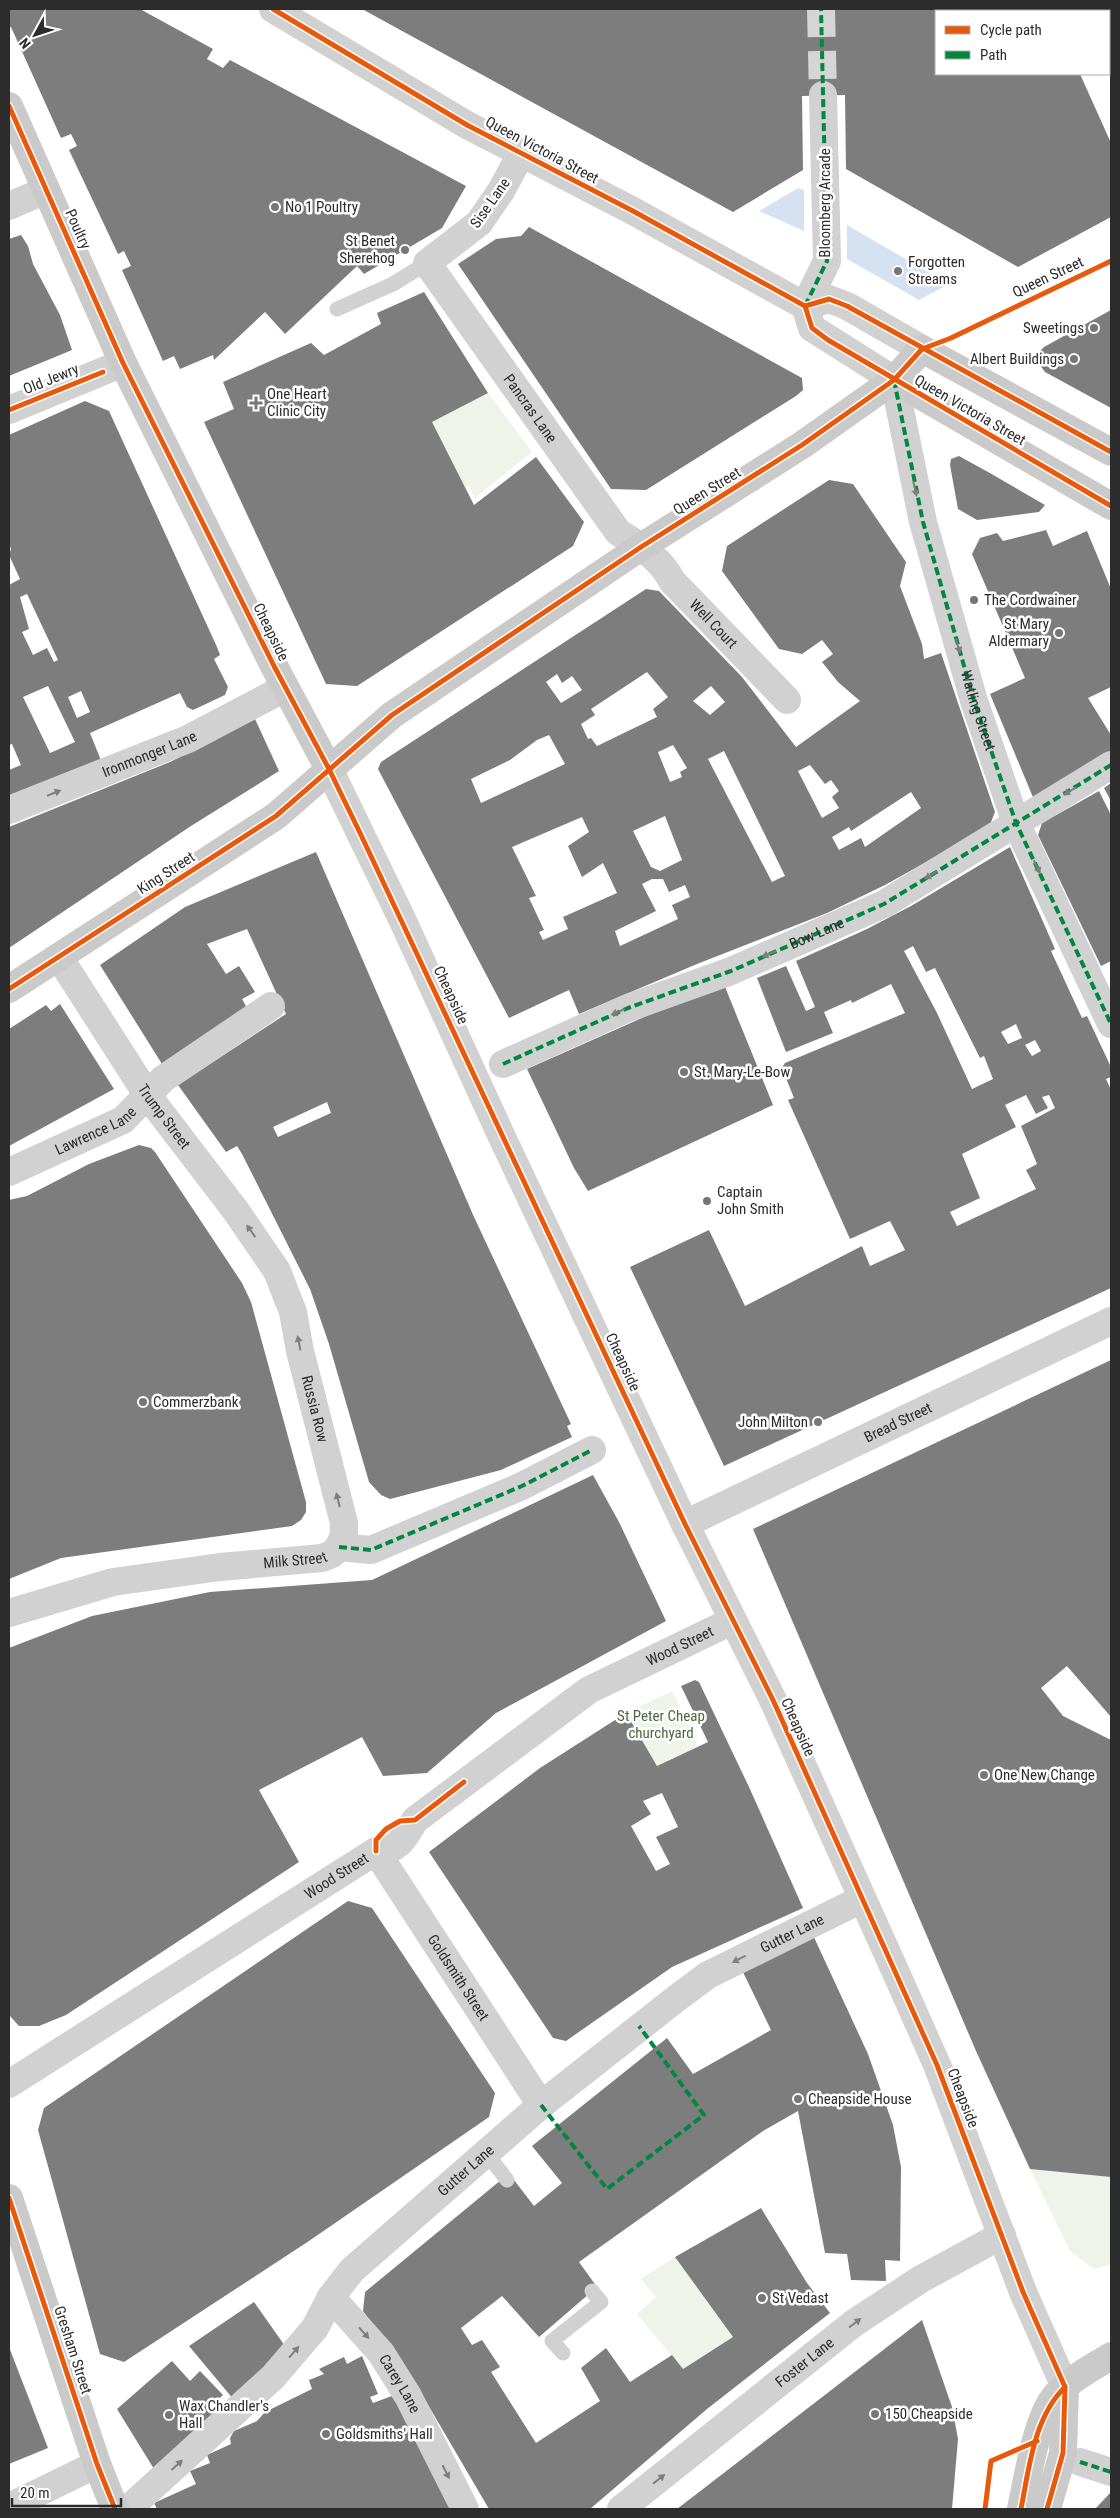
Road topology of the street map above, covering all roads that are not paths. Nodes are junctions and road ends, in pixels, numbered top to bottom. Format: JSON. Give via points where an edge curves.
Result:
{"nodes":[{"id":1,"x":273,"y":9,"type":"edge"},
{"id":2,"x":824,"y":96,"type":"tunnel mouth"},
{"id":3,"x":9,"y":106,"type":"edge"},
{"id":4,"x":521,"y":154,"type":"junction"},
{"id":5,"x":46,"y":190,"type":"junction"},
{"id":6,"x":9,"y":206,"type":"edge"},
{"id":7,"x":427,"y":263,"type":"junction"},
{"id":8,"x":805,"y":306,"type":"junction"},
{"id":9,"x":337,"y":309,"type":"dead end"},
{"id":10,"x":922,"y":349,"type":"junction"},
{"id":11,"x":124,"y":363,"type":"junction"},
{"id":12,"x":894,"y":380,"type":"junction"},
{"id":13,"x":9,"y":410,"type":"edge"},
{"id":14,"x":1111,"y":452,"type":"edge"},
{"id":15,"x":1111,"y":506,"type":"edge"},
{"id":16,"x":641,"y":547,"type":"junction"},
{"id":17,"x":285,"y":688,"type":"junction"},
{"id":18,"x":786,"y":700,"type":"dead end"},
{"id":19,"x":1111,"y":765,"type":"edge"},
{"id":20,"x":329,"y":769,"type":"junction"},
{"id":21,"x":9,"y":810,"type":"edge"},
{"id":22,"x":1016,"y":823,"type":"junction"},
{"id":23,"x":59,"y":957,"type":"junction"},
{"id":24,"x":9,"y":989,"type":"edge"},
{"id":25,"x":271,"y":1006,"type":"dead end"},
{"id":26,"x":1111,"y":1024,"type":"edge"},
{"id":27,"x":503,"y":1064,"type":"dead end"},
{"id":28,"x":148,"y":1096,"type":"junction"},
{"id":29,"x":9,"y":1172,"type":"edge"},
{"id":30,"x":277,"y":1271,"type":"joint"},
{"id":31,"x":1111,"y":1321,"type":"edge"},
{"id":32,"x":592,"y":1450,"type":"dead end"},
{"id":33,"x":685,"y":1524,"type":"junction"},
{"id":34,"x":339,"y":1547,"type":"junction"},
{"id":35,"x":9,"y":1613,"type":"edge"},
{"id":36,"x":732,"y":1621,"type":"junction"},
{"id":37,"x":376,"y":1850,"type":"junction"},
{"id":38,"x":862,"y":1899,"type":"junction"},
{"id":39,"x":9,"y":2084,"type":"edge"},
{"id":40,"x":541,"y":2105,"type":"junction"},
{"id":41,"x":487,"y":2154,"type":"junction"},
{"id":42,"x":508,"y":2180,"type":"dead end"},
{"id":43,"x":9,"y":2198,"type":"edge"},
{"id":44,"x":1002,"y":2235,"type":"junction"},
{"id":45,"x":592,"y":2291,"type":"dead end"},
{"id":46,"x":330,"y":2297,"type":"junction"},
{"id":47,"x":563,"y":2353,"type":"dead end"},
{"id":48,"x":1111,"y":2356,"type":"edge"},
{"id":49,"x":1065,"y":2387,"type":"junction"},
{"id":50,"x":1080,"y":2462,"type":"dead end"},
{"id":51,"x":97,"y":2464,"type":"junction"},
{"id":52,"x":1111,"y":2472,"type":"edge"},
{"id":53,"x":9,"y":2508,"type":"edge"},
{"id":54,"x":115,"y":2509,"type":"edge"},
{"id":55,"x":128,"y":2509,"type":"edge"},
{"id":56,"x":465,"y":2509,"type":"edge"},
{"id":57,"x":621,"y":2509,"type":"edge"},
{"id":58,"x":1021,"y":2509,"type":"edge"},
{"id":59,"x":1048,"y":2509,"type":"edge"}],
"edges":[{"from":1,"to":4,"type":"street","name":"Queen Victoria Street","via":[[428,103]]},
{"from":2,"to":8,"type":"street","name":"Bloomberg Arcade","via":[[827,261]]},
{"from":3,"to":5,"type":"street","name":"Poultry"},
{"from":4,"to":7,"type":"street","name":"Sise Lane","via":[[479,223]]},
{"from":4,"to":8,"type":"street","name":"Queen Victoria Street","via":[[633,211]]},
{"from":5,"to":6,"type":"street"},
{"from":5,"to":11,"type":"street","name":"Poultry"},
{"from":7,"to":9,"type":"lane","via":[[393,284]]},
{"from":7,"to":16,"type":"street","name":"Pancras Lane","via":[[618,532]]},
{"from":8,"to":10,"type":"street","name":"Queen Victoria Street","via":[[829,299]]},
{"from":8,"to":12,"type":"street","name":"Queen Victoria Street","via":[[812,328]]},
{"from":10,"to":12,"type":"street","name":"Queen Street"},
{"from":10,"to":14,"type":"street","name":"Queen Victoria Street"},
{"from":11,"to":13,"type":"street","name":"Old Jewry"},
{"from":11,"to":17,"type":"street","name":"Cheapside"},
{"from":12,"to":15,"type":"street","name":"Queen Victoria Street"},
{"from":12,"to":16,"type":"street","name":"Queen Street","via":[[787,455]]},
{"from":12,"to":22,"type":"street","name":"Watling Street","one_way":true,"via":[[911,470],[933,557],[974,701]]},
{"from":16,"to":18,"type":"street","name":"Well Court","via":[[666,569],[672,581]]},
{"from":16,"to":20,"type":"street","name":"Queen Street","via":[[392,716]]},
{"from":17,"to":20,"type":"street","name":"Cheapside"},
{"from":21,"to":17,"type":"street","name":"Ironmonger Lane","one_way":true,"via":[[188,739]]},
{"from":19,"to":22,"type":"street","name":"Bow Lane","one_way":true},
{"from":20,"to":23,"type":"street","name":"King Street","via":[[276,816]]},
{"from":20,"to":33,"type":"street","name":"Cheapside"},
{"from":22,"to":26,"type":"street","name":"Watling Street","one_way":true},
{"from":22,"to":27,"type":"street","name":"Bow Lane","one_way":true,"via":[[884,904],[730,970],[628,1008]]},
{"from":23,"to":24,"type":"street","name":"King Street"},
{"from":23,"to":28,"type":"street","name":"Trump Street"},
{"from":25,"to":28,"type":"street","name":"Lawrence Lane","via":[[163,1080]]},
{"from":28,"to":29,"type":"street","name":"Lawrence Lane","via":[[123,1120]]},
{"from":30,"to":28,"type":"street","name":"Trump Street","one_way":true,"via":[[236,1211]]},
{"from":34,"to":30,"type":"street","name":"Russia Row","one_way":true,"via":[[344,1523],[293,1312]]},
{"from":31,"to":33,"type":"street","name":"Bread Street"},
{"from":32,"to":34,"type":"street","name":"Milk Street","via":[[522,1486],[371,1550]]},
{"from":33,"to":36,"type":"street","name":"Cheapside"},
{"from":34,"to":35,"type":"street","name":"Milk Street","via":[[322,1558],[220,1566],[113,1582]]},
{"from":36,"to":37,"type":"street","name":"Wood Street","via":[[590,1690],[414,1820],[404,1838],[389,1851]]},
{"from":36,"to":38,"type":"street","name":"Cheapside","via":[[772,1700]]},
{"from":37,"to":39,"type":"street","name":"Wood Street"},
{"from":37,"to":40,"type":"street","name":"Goldsmith Street"},
{"from":38,"to":40,"type":"street","name":"Gutter Lane","one_way":true,"via":[[708,1975]]},
{"from":38,"to":44,"type":"street","name":"Cheapside","via":[[937,2065]]},
{"from":40,"to":41,"type":"street","name":"Gutter Lane"},
{"from":41,"to":42,"type":"lane"},
{"from":41,"to":46,"type":"street","name":"Gutter Lane","via":[[352,2270]]},
{"from":43,"to":51,"type":"street","name":"Gresham Street"},
{"from":44,"to":49,"type":"street","name":"Cheapside"},
{"from":57,"to":44,"type":"street","name":"Foster Lane","one_way":true,"via":[[854,2323],[921,2279]]},
{"from":45,"to":47,"type":"lane","via":[[601,2302],[552,2340]]},
{"from":55,"to":46,"type":"street","name":"Gutter Lane","one_way":true,"via":[[273,2377],[315,2328]]},
{"from":46,"to":56,"type":"street","name":"Carey Lane","one_way":true,"via":[[381,2353],[408,2396]]},
{"from":48,"to":49,"type":"street"},
{"from":49,"to":58,"type":"street","via":[[1053,2399],[1045,2415]]},
{"from":49,"to":59,"type":"street","name":"Cheapside","via":[[1063,2454]]},
{"from":50,"to":52,"type":"street"},
{"from":51,"to":53,"type":"street"},
{"from":51,"to":54,"type":"street","name":"Gresham Street"}]}
